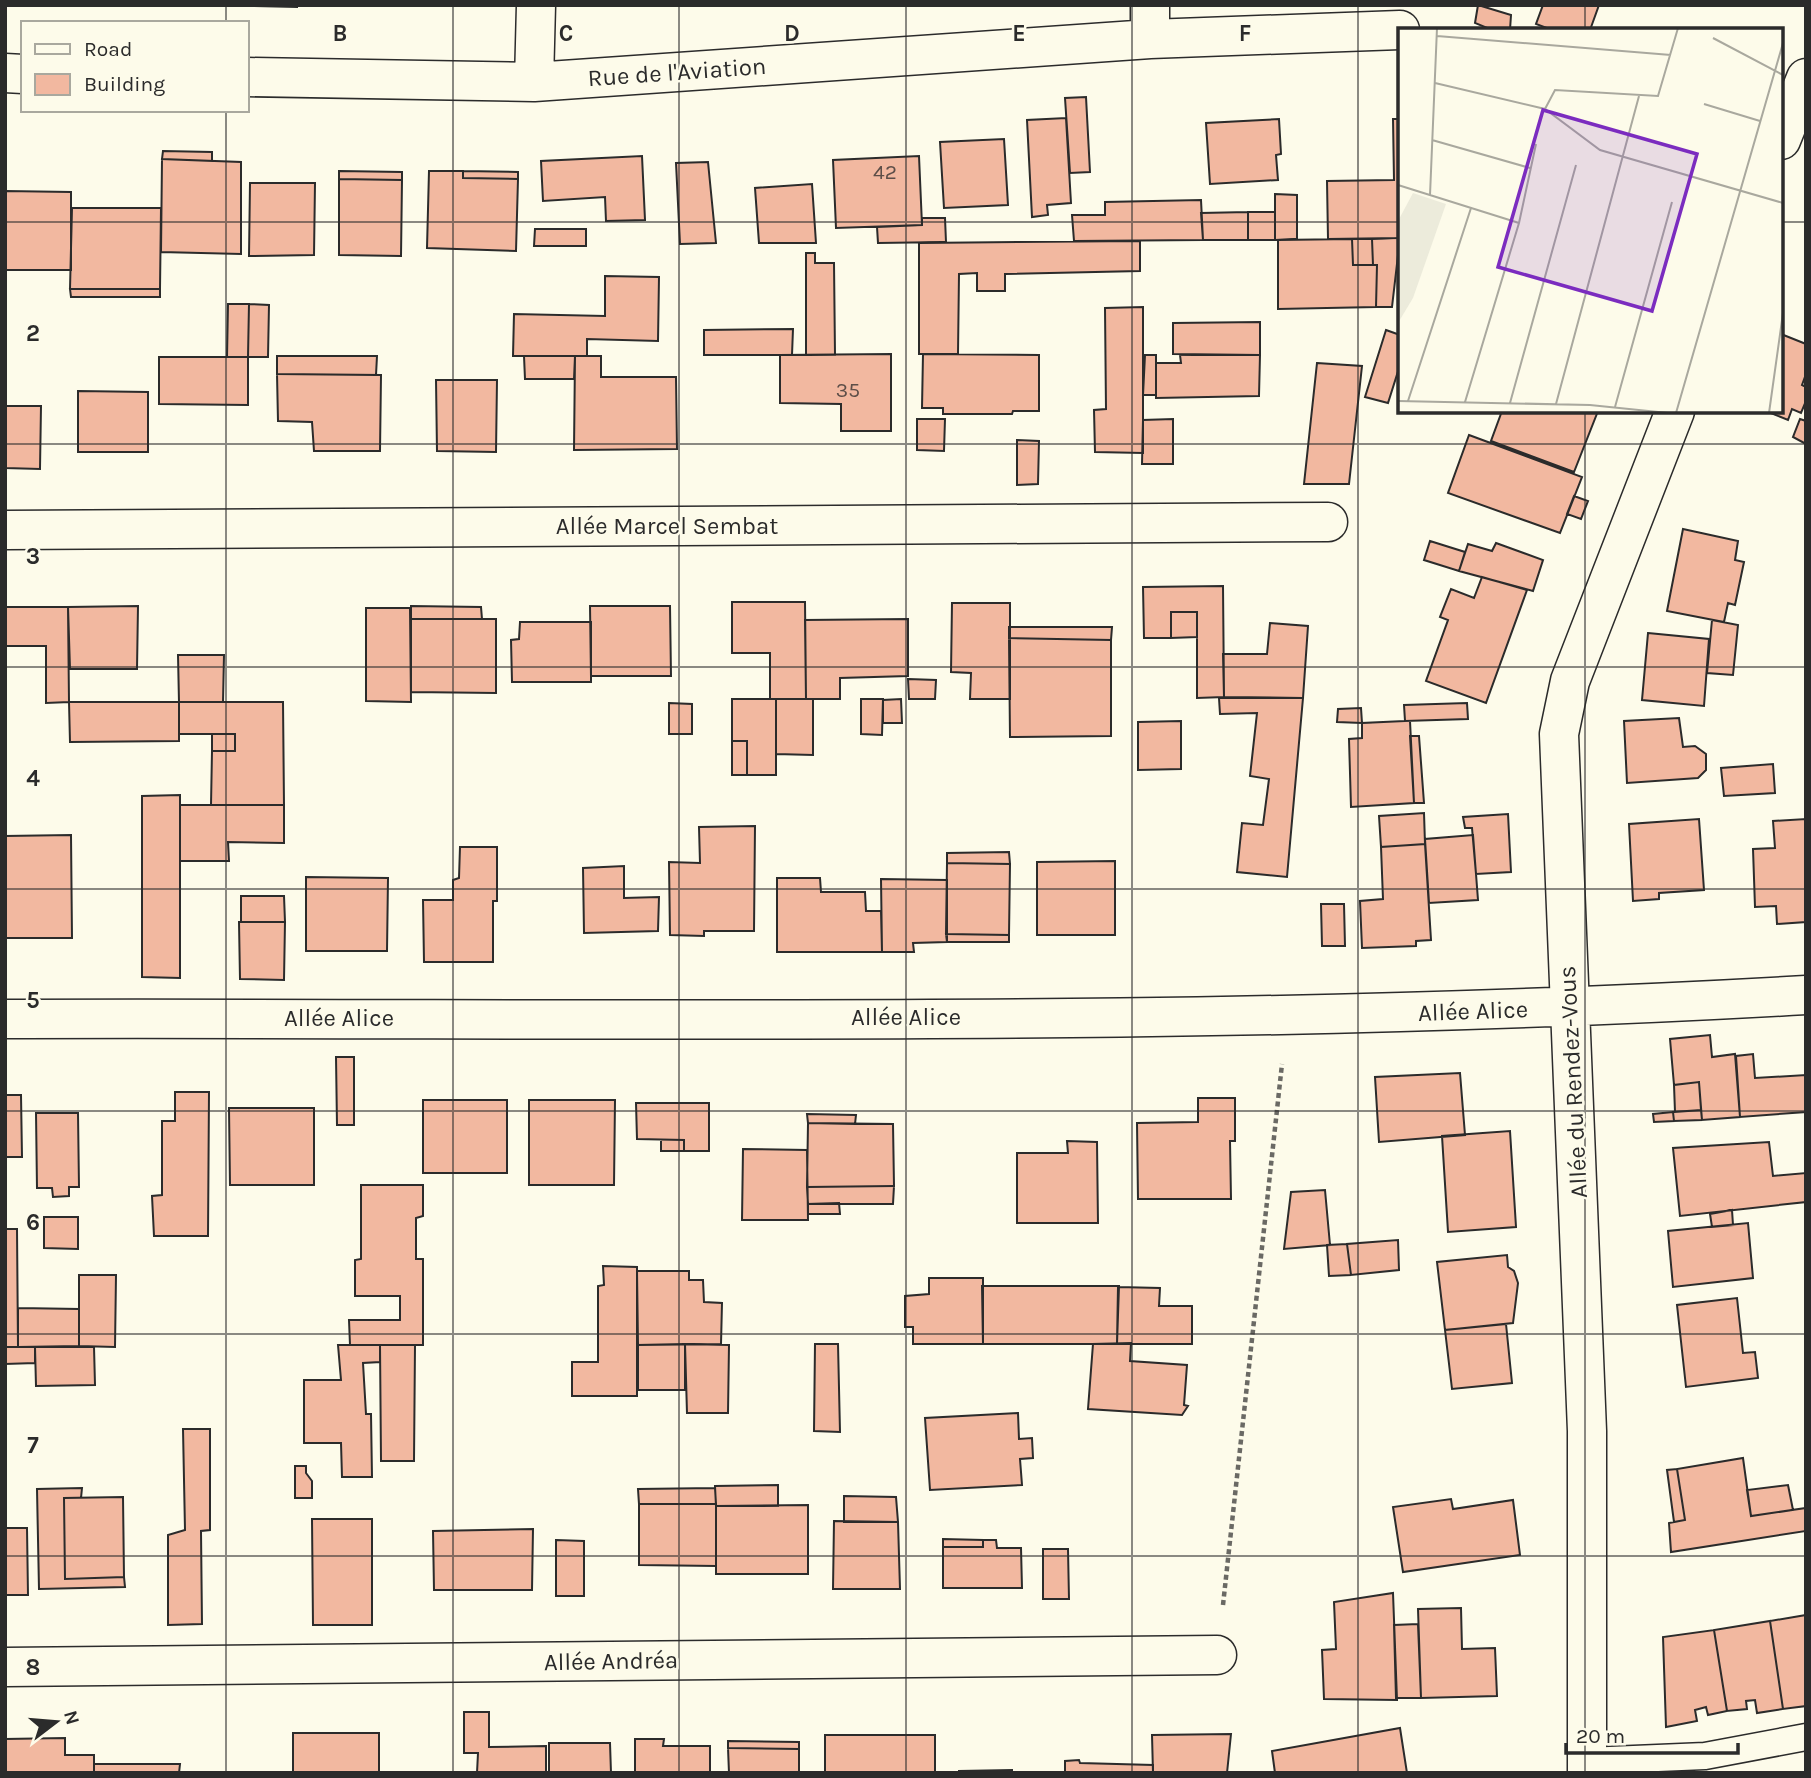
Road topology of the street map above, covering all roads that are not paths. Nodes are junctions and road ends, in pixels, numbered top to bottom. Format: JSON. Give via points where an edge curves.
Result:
{"nodes":[{"id":1,"x":536,"y":5,"type":"edge"},
{"id":2,"x":1150,"y":22,"type":"edge"},
{"id":3,"x":1398,"y":30,"type":"edge"},
{"id":4,"x":248,"y":77,"type":"edge"},
{"id":5,"x":1806,"y":78,"type":"edge"},
{"id":6,"x":534,"y":82,"type":"junction"},
{"id":7,"x":1783,"y":136,"type":"edge"},
{"id":8,"x":1674,"y":413,"type":"edge"},
{"id":9,"x":1328,"y":522,"type":"dead end"},
{"id":10,"x":5,"y":530,"type":"edge"},
{"id":11,"x":1806,"y":995,"type":"edge"},
{"id":12,"x":1568,"y":1009,"type":"junction"},
{"id":13,"x":5,"y":1019,"type":"edge"},
{"id":14,"x":1217,"y":1655,"type":"road end"},
{"id":15,"x":5,"y":1667,"type":"edge"},
{"id":16,"x":1806,"y":1737,"type":"edge"},
{"id":17,"x":1587,"y":1767,"type":"edge"}],
"edges":[{"from":1,"to":6,"type":"street"},
{"from":2,"to":3,"type":"street","name":"Rue de l'Aviation"},
{"from":2,"to":6,"type":"street","name":"Rue de l'Aviation"},
{"from":4,"to":6,"type":"street","name":"Rue de l'Aviation"},
{"from":5,"to":7,"type":"street"},
{"from":8,"to":12,"type":"street","name":"Allée du Rendez-Vous","via":[[1570,681],[1559,734]]},
{"from":9,"to":10,"type":"street","name":"Allée Marcel Sembat"},
{"from":11,"to":12,"type":"street","name":"Allée Alice"},
{"from":12,"to":13,"type":"street","name":"Allée Alice","via":[[1287,1016]]},
{"from":12,"to":17,"type":"street","name":"Allée du Rendez-Vous","via":[[1587,1431]]},
{"from":14,"to":15,"type":"street","name":"Allée Andréa"},
{"from":16,"to":17,"type":"lane","via":[[1705,1756]]}]}
